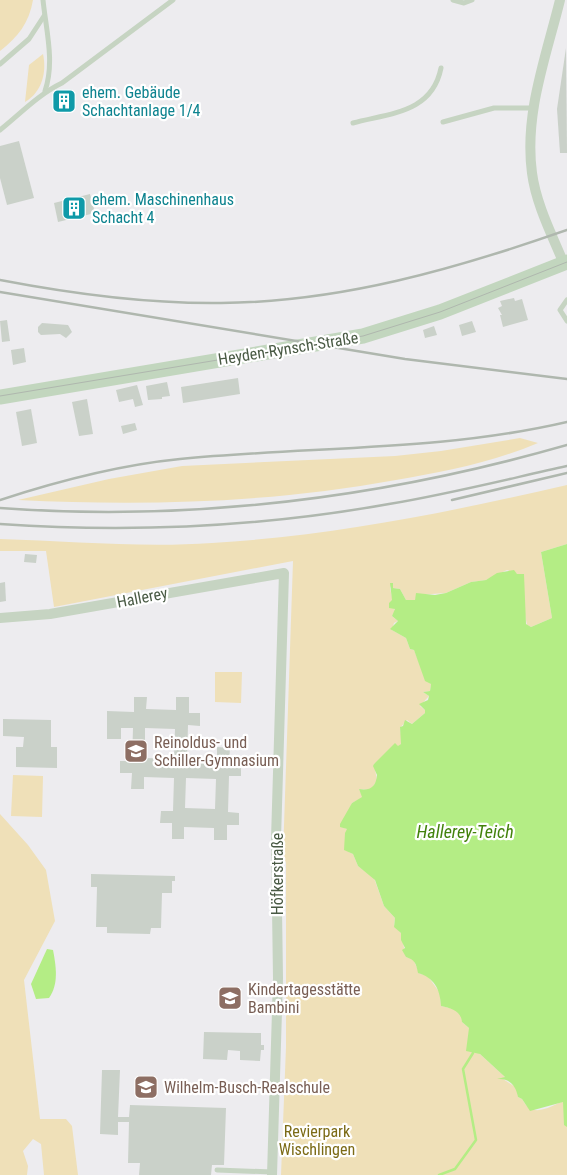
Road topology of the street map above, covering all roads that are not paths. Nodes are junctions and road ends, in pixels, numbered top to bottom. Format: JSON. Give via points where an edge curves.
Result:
{"nodes":[{"id":1,"x":43,"y":0,"type":"edge"},
{"id":2,"x":173,"y":0,"type":"edge"},
{"id":3,"x":453,"y":0,"type":"edge"},
{"id":4,"x":472,"y":0,"type":"edge"},
{"id":5,"x":560,"y":0,"type":"edge"},
{"id":6,"x":45,"y":16,"type":"junction"},
{"id":7,"x":0,"y":64,"type":"edge"},
{"id":8,"x":441,"y":68,"type":"dead end"},
{"id":9,"x":45,"y":91,"type":"junction"},
{"id":10,"x":532,"y":108,"type":"junction"},
{"id":11,"x":443,"y":122,"type":"dead end"},
{"id":12,"x":353,"y":123,"type":"dead end"},
{"id":13,"x":0,"y":130,"type":"edge"},
{"id":14,"x":566,"y":266,"type":"edge"},
{"id":15,"x":567,"y":300,"type":"edge"},
{"id":16,"x":567,"y":321,"type":"edge"},
{"id":17,"x":0,"y":397,"type":"edge"},
{"id":18,"x":284,"y":573,"type":"joint"},
{"id":19,"x":0,"y":618,"type":"edge"},
{"id":20,"x":217,"y":1170,"type":"dead end"},
{"id":21,"x":272,"y":1173,"type":"edge"}],
"edges":[{"from":1,"to":6,"type":"lane"},
{"from":2,"to":9,"type":"lane","via":[[62,84]]},
{"from":3,"to":4,"type":"lane","via":[[464,3]]},
{"from":5,"to":10,"type":"street"},
{"from":6,"to":7,"type":"lane","via":[[28,39]]},
{"from":6,"to":9,"type":"lane","via":[[50,61],[50,78]]},
{"from":8,"to":12,"type":"lane","via":[[431,93],[422,103]]},
{"from":9,"to":13,"type":"lane"},
{"from":10,"to":11,"type":"lane","via":[[494,108]]},
{"from":10,"to":14,"type":"street","via":[[532,174],[539,202]]},
{"from":14,"to":17,"type":"main road","name":"Heyden-Rynsch-Straße","via":[[363,336]]},
{"from":15,"to":16,"type":"lane","via":[[560,310]]},
{"from":18,"to":19,"type":"street","name":"Hallerey","via":[[59,613]]},
{"from":18,"to":21,"type":"street","name":"Höfkerstraße","via":[[276,840],[278,978]]},
{"from":20,"to":21,"type":"lane"}]}
